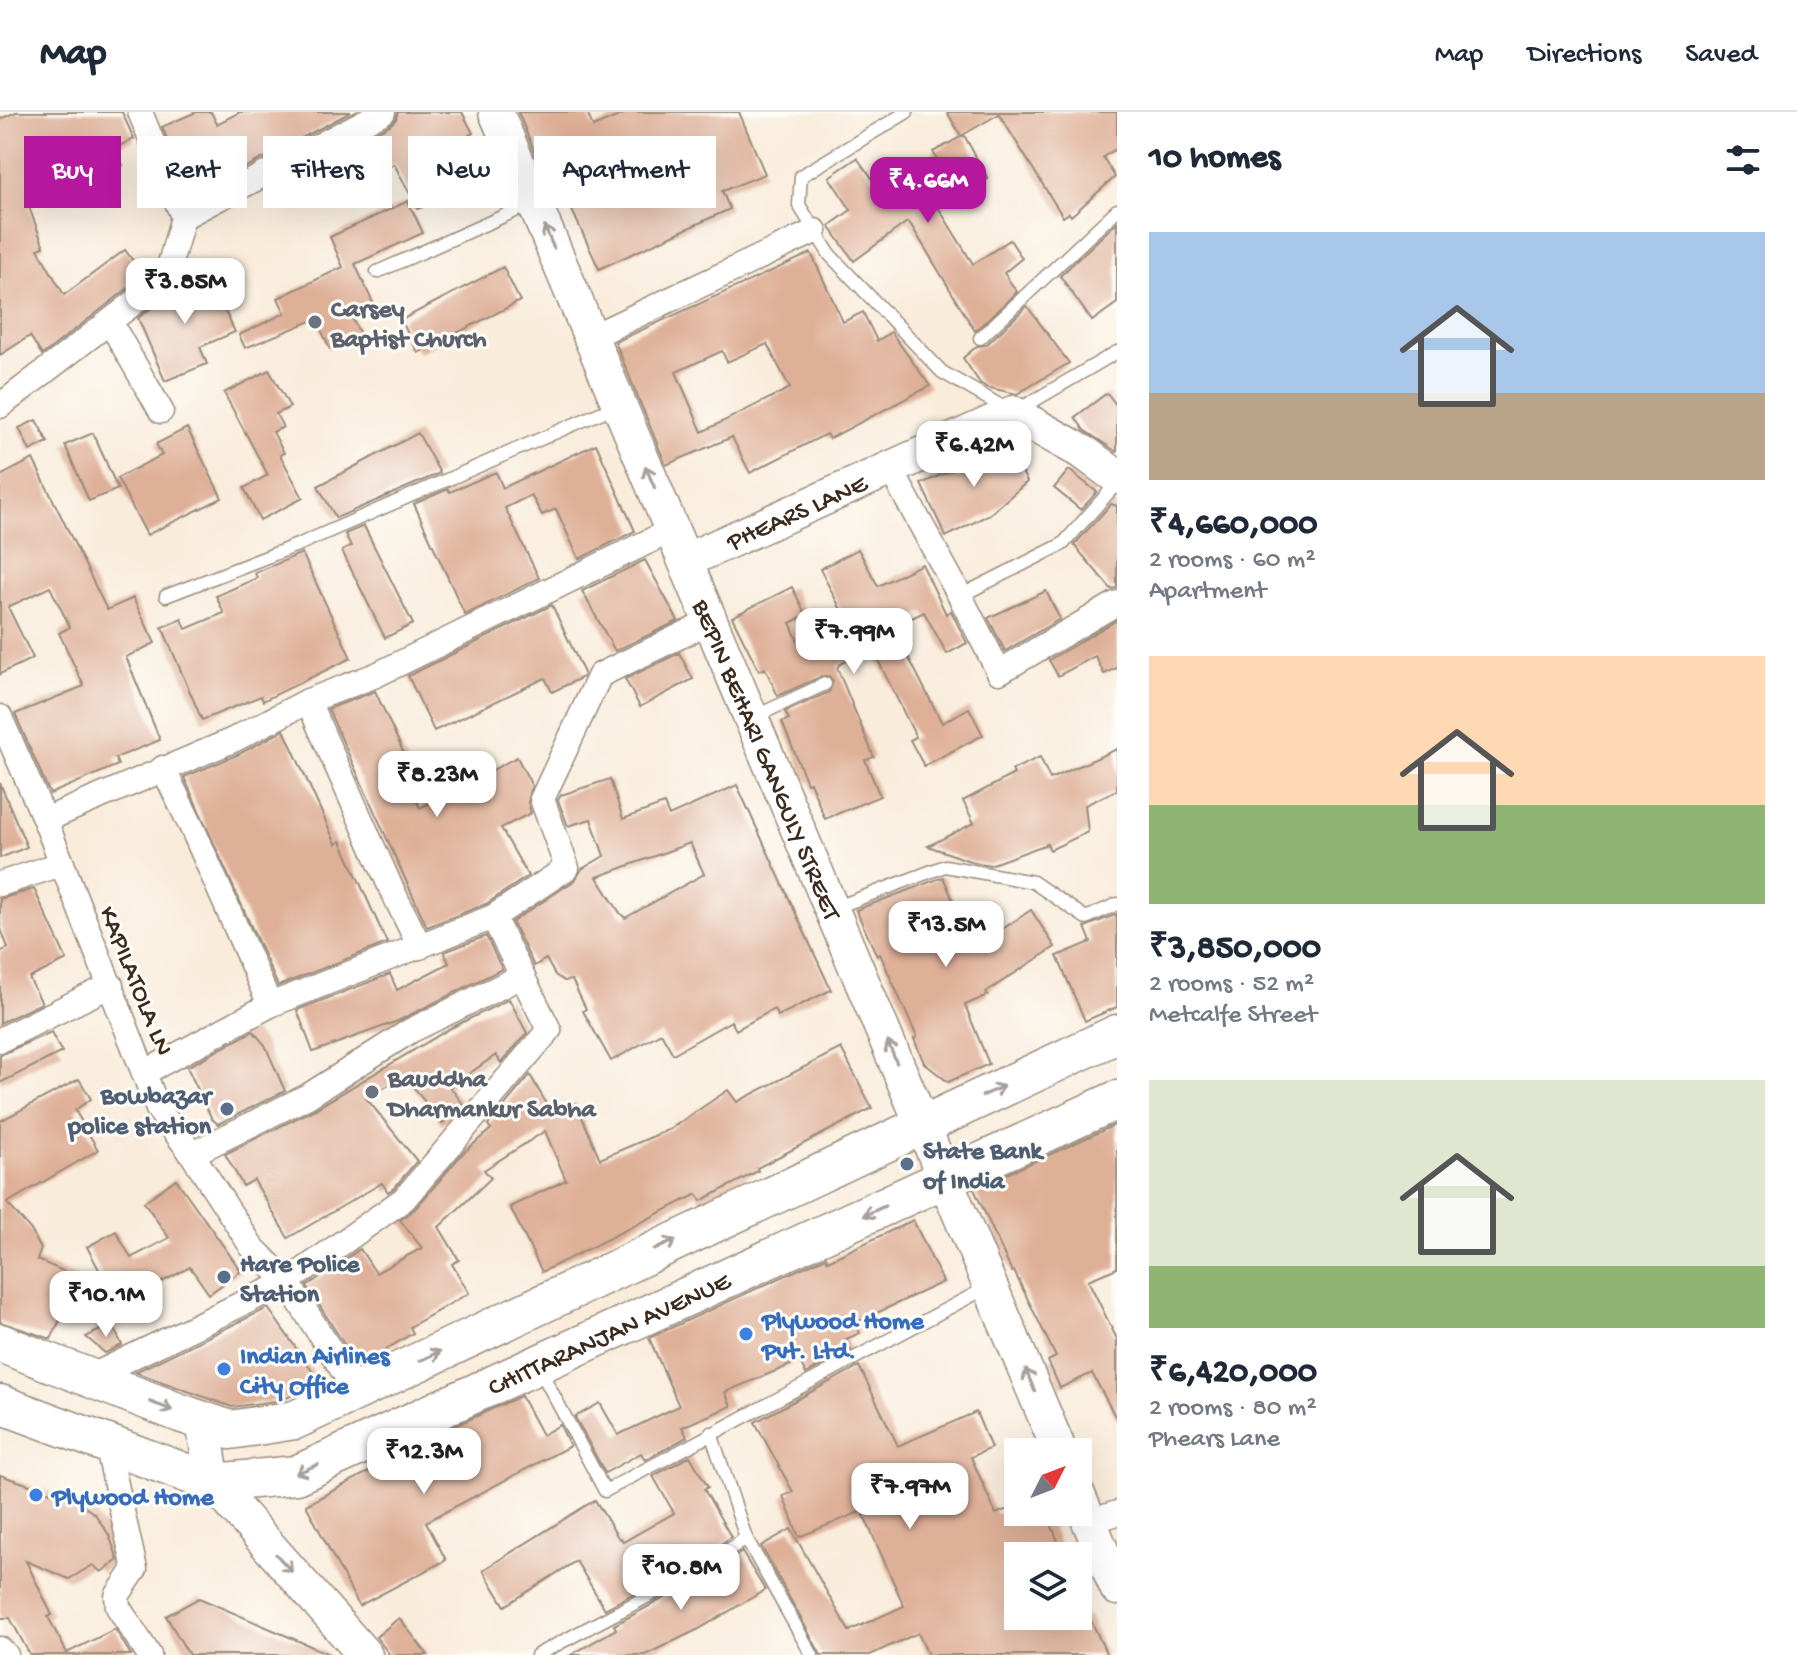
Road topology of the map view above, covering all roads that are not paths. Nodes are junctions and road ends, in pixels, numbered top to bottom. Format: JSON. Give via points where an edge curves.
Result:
{"nodes":[{"id":1,"x":140,"y":112,"type":"edge"},
{"id":2,"x":383,"y":112,"type":"edge"},
{"id":3,"x":496,"y":112,"type":"edge"},
{"id":4,"x":907,"y":112,"type":"edge"},
{"id":5,"x":534,"y":202,"type":"joint"},
{"id":6,"x":537,"y":208,"type":"edge"},
{"id":7,"x":1117,"y":210,"type":"edge"},
{"id":8,"x":183,"y":217,"type":"junction"},
{"id":9,"x":815,"y":231,"type":"junction"},
{"id":10,"x":377,"y":272,"type":"dead end"},
{"id":11,"x":110,"y":322,"type":"junction"},
{"id":12,"x":591,"y":337,"type":"junction"},
{"id":13,"x":980,"y":338,"type":"dead end"},
{"id":14,"x":1117,"y":352,"type":"edge"},
{"id":15,"x":619,"y":405,"type":"junction"},
{"id":16,"x":0,"y":406,"type":"edge"},
{"id":17,"x":161,"y":411,"type":"dead end"},
{"id":18,"x":1013,"y":413,"type":"junction"},
{"id":19,"x":890,"y":468,"type":"junction"},
{"id":20,"x":1117,"y":477,"type":"edge"},
{"id":21,"x":1117,"y":483,"type":"edge"},
{"id":22,"x":678,"y":545,"type":"junction"},
{"id":23,"x":166,"y":596,"type":"dead end"},
{"id":24,"x":960,"y":596,"type":"junction"},
{"id":25,"x":1117,"y":603,"type":"edge"},
{"id":26,"x":711,"y":621,"type":"junction"},
{"id":27,"x":825,"y":684,"type":"dead end"},
{"id":28,"x":308,"y":701,"type":"junction"},
{"id":29,"x":0,"y":717,"type":"edge"},
{"id":30,"x":751,"y":718,"type":"junction"},
{"id":31,"x":163,"y":768,"type":"junction"},
{"id":32,"x":45,"y":820,"type":"junction"},
{"id":33,"x":61,"y":864,"type":"junction"},
{"id":34,"x":0,"y":884,"type":"edge"},
{"id":35,"x":1117,"y":904,"type":"edge"},
{"id":36,"x":831,"y":909,"type":"junction"},
{"id":37,"x":493,"y":917,"type":"junction"},
{"id":38,"x":420,"y":947,"type":"junction"},
{"id":39,"x":522,"y":976,"type":"junction"},
{"id":40,"x":111,"y":985,"type":"junction"},
{"id":41,"x":270,"y":1005,"type":"junction"},
{"id":42,"x":1117,"y":1034,"type":"edge"},
{"id":43,"x":0,"y":1040,"type":"edge"},
{"id":44,"x":144,"y":1073,"type":"junction"},
{"id":45,"x":1117,"y":1100,"type":"edge"},
{"id":46,"x":922,"y":1124,"type":"junction"},
{"id":47,"x":192,"y":1154,"type":"junction"},
{"id":48,"x":945,"y":1178,"type":"junction"},
{"id":49,"x":287,"y":1282,"type":"junction"},
{"id":50,"x":990,"y":1286,"type":"junction"},
{"id":51,"x":0,"y":1343,"type":"edge"},
{"id":52,"x":537,"y":1365,"type":"junction"},
{"id":53,"x":88,"y":1378,"type":"junction"},
{"id":54,"x":356,"y":1391,"type":"junction"},
{"id":55,"x":0,"y":1404,"type":"edge"},
{"id":56,"x":203,"y":1421,"type":"junction"},
{"id":57,"x":711,"y":1433,"type":"junction"},
{"id":58,"x":1054,"y":1438,"type":"edge"},
{"id":59,"x":107,"y":1444,"type":"junction"},
{"id":60,"x":213,"y":1483,"type":"junction"},
{"id":61,"x":1095,"y":1510,"type":"edge"},
{"id":62,"x":746,"y":1538,"type":"junction"},
{"id":63,"x":1117,"y":1588,"type":"edge"},
{"id":64,"x":0,"y":1649,"type":"edge"},
{"id":65,"x":6,"y":1655,"type":"edge"},
{"id":66,"x":149,"y":1655,"type":"edge"},
{"id":67,"x":365,"y":1655,"type":"edge"},
{"id":68,"x":537,"y":1655,"type":"edge"},
{"id":69,"x":812,"y":1655,"type":"edge"}],
"edges":[{"from":1,"to":8,"type":"street"},
{"from":2,"to":8,"type":"street"},
{"from":3,"to":5,"type":"main road","name":"BEPIN BEHARI GANGULY STREET"},
{"from":4,"to":9,"type":"lane","via":[[801,176],[799,205]]},
{"from":5,"to":10,"type":"lane"},
{"from":12,"to":6,"type":"main road","name":"BEPIN BEHARI GANGULY STREET","one_way":true},
{"from":7,"to":13,"type":"lane"},
{"from":8,"to":11,"type":"street","via":[[166,278]]},
{"from":9,"to":12,"type":"street"},
{"from":9,"to":18,"type":"lane","via":[[830,255],[942,372]]},
{"from":11,"to":16,"type":"street"},
{"from":11,"to":17,"type":"street"},
{"from":12,"to":15,"type":"main road","name":"BEPIN BEHARI GANGULY STREET"},
{"from":14,"to":18,"type":"lane"},
{"from":22,"to":15,"type":"main road","name":"BEPIN BEHARI GANGULY STREET","one_way":true},
{"from":15,"to":23,"type":"lane","via":[[300,544]]},
{"from":18,"to":19,"type":"main road","name":"PHEARS LANE"},
{"from":18,"to":20,"type":"main road"},
{"from":19,"to":22,"type":"main road","name":"PHEARS LANE"},
{"from":19,"to":24,"type":"street"},
{"from":21,"to":24,"type":"lane","via":[[1063,544]]},
{"from":22,"to":26,"type":"main road","name":"BEPIN BEHARI GANGULY STREET"},
{"from":22,"to":28,"type":"street"},
{"from":24,"to":25,"type":"street","via":[[999,672]]},
{"from":26,"to":30,"type":"main road","name":"BEPIN BEHARI GANGULY STREET"},
{"from":26,"to":37,"type":"street","via":[[600,675],[542,799],[567,868]]},
{"from":27,"to":30,"type":"lane"},
{"from":28,"to":31,"type":"street"},
{"from":28,"to":38,"type":"street"},
{"from":29,"to":32,"type":"street","name":"KAPILATOLA LN"},
{"from":30,"to":36,"type":"main road","name":"BEPIN BEHARI GANGULY STREET"},
{"from":31,"to":32,"type":"street"},
{"from":31,"to":41,"type":"street"},
{"from":32,"to":33,"type":"street","name":"KAPILATOLA LN"},
{"from":33,"to":34,"type":"street"},
{"from":33,"to":40,"type":"street","name":"KAPILATOLA LN"},
{"from":35,"to":36,"type":"lane","via":[[1086,918],[1033,882],[945,866]]},
{"from":46,"to":36,"type":"main road","name":"BEPIN BEHARI GANGULY STREET","one_way":true},
{"from":37,"to":38,"type":"street"},
{"from":37,"to":39,"type":"street"},
{"from":38,"to":41,"type":"street"},
{"from":39,"to":47,"type":"street","via":[[410,1031],[308,1096]]},
{"from":39,"to":49,"type":"street","via":[[549,1030],[404,1199]]},
{"from":40,"to":43,"type":"street"},
{"from":40,"to":44,"type":"street","name":"KAPILATOLA LN"},
{"from":41,"to":44,"type":"street"},
{"from":46,"to":42,"type":"main road","one_way":true},
{"from":44,"to":47,"type":"street","name":"KAPILATOLA LN","via":[[158,1109]]},
{"from":45,"to":48,"type":"main road","name":"CHITTARANJAN AVENUE"},
{"from":46,"to":48,"type":"main road","name":"BEPIN BEHARI GANGULY STREET"},
{"from":54,"to":46,"type":"main road","one_way":true},
{"from":47,"to":49,"type":"street","name":"KAPILATOLA LN","via":[[252,1247]]},
{"from":48,"to":50,"type":"main road","name":"BEPIN BEHARI GANGULY STREET"},
{"from":48,"to":52,"type":"main road","name":"CHITTARANJAN AVENUE","one_way":true},
{"from":49,"to":53,"type":"street"},
{"from":49,"to":54,"type":"street","name":"KAPILATOLA LN"},
{"from":50,"to":57,"type":"lane"},
{"from":58,"to":50,"type":"main road","name":"BEPIN BEHARI GANGULY STREET","one_way":true},
{"from":51,"to":53,"type":"main road"},
{"from":52,"to":57,"type":"lane","via":[[605,1491]]},
{"from":52,"to":60,"type":"main road","name":"CHITTARANJAN AVENUE","one_way":true,"via":[[296,1475]]},
{"from":53,"to":56,"type":"main road","one_way":true},
{"from":54,"to":56,"type":"main road","via":[[295,1420],[230,1430]]},
{"from":55,"to":59,"type":"main road","name":"CHITTARANJAN AVENUE"},
{"from":56,"to":60,"type":"main road"},
{"from":57,"to":62,"type":"lane"},
{"from":59,"to":60,"type":"main road","name":"CHITTARANJAN AVENUE"},
{"from":59,"to":66,"type":"street","via":[[135,1569],[117,1596],[118,1607]]},
{"from":60,"to":67,"type":"main road","one_way":true},
{"from":61,"to":63,"type":"main road"},
{"from":62,"to":68,"type":"lane","via":[[707,1565]]},
{"from":62,"to":69,"type":"lane"},
{"from":64,"to":65,"type":"street"}]}
